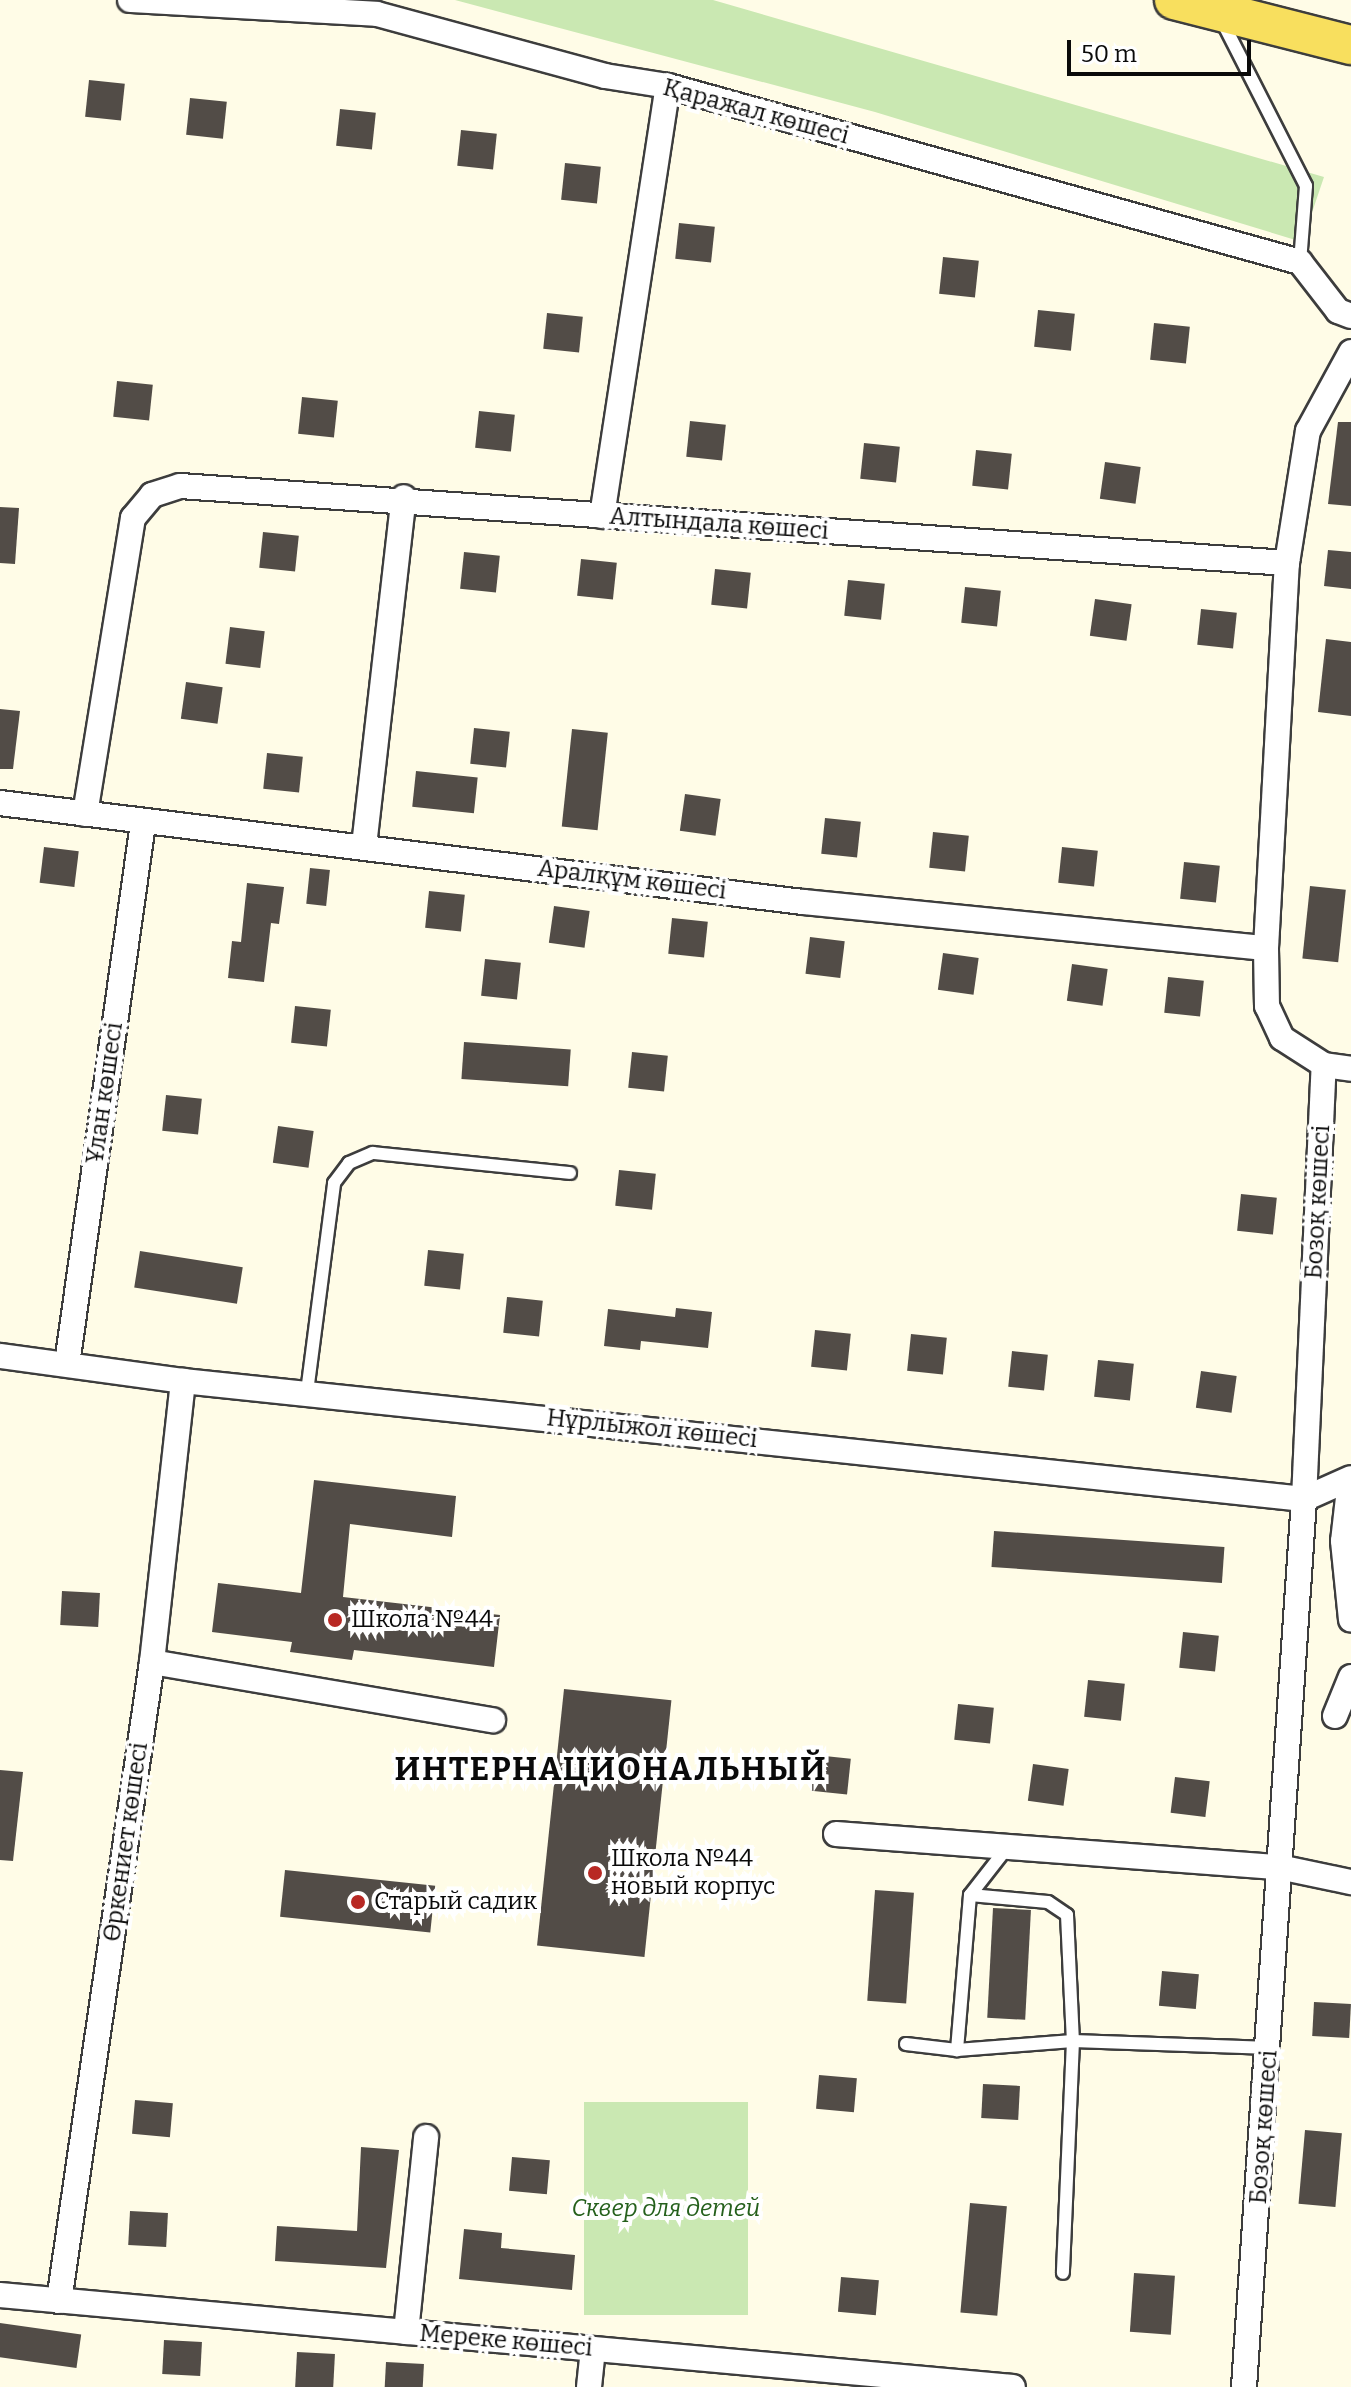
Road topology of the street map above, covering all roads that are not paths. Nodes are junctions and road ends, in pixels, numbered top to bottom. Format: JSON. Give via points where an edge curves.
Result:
{"nodes":[{"id":1,"x":130,"y":0,"type":"edge"},
{"id":2,"x":1174,"y":0,"type":"edge"},
{"id":3,"x":1217,"y":11,"type":"junction"},
{"id":4,"x":1351,"y":45,"type":"edge"},
{"id":5,"x":668,"y":86,"type":"junction"},
{"id":6,"x":1300,"y":262,"type":"junction"},
{"id":7,"x":1351,"y":316,"type":"edge"},
{"id":8,"x":1351,"y":352,"type":"edge"},
{"id":9,"x":404,"y":497,"type":"junction"},
{"id":10,"x":602,"y":516,"type":"junction"},
{"id":11,"x":1287,"y":563,"type":"junction"},
{"id":12,"x":0,"y":803,"type":"edge"},
{"id":13,"x":85,"y":814,"type":"junction"},
{"id":14,"x":143,"y":823,"type":"junction"},
{"id":15,"x":364,"y":846,"type":"junction"},
{"id":16,"x":1266,"y":948,"type":"junction"},
{"id":17,"x":1324,"y":1065,"type":"junction"},
{"id":18,"x":1351,"y":1069,"type":"edge"},
{"id":19,"x":570,"y":1173,"type":"dead end"},
{"id":20,"x":0,"y":1356,"type":"edge"},
{"id":21,"x":67,"y":1364,"type":"junction"},
{"id":22,"x":183,"y":1381,"type":"junction"},
{"id":23,"x":307,"y":1392,"type":"junction"},
{"id":24,"x":1350,"y":1479,"type":"edge"},
{"id":25,"x":1304,"y":1499,"type":"junction"},
{"id":26,"x":1351,"y":1620,"type":"edge"},
{"id":27,"x":152,"y":1662,"type":"junction"},
{"id":28,"x":1351,"y":1677,"type":"edge"},
{"id":29,"x":1335,"y":1716,"type":"dead end"},
{"id":30,"x":493,"y":1720,"type":"dead end"},
{"id":31,"x":836,"y":1834,"type":"dead end"},
{"id":32,"x":1006,"y":1849,"type":"junction"},
{"id":33,"x":1279,"y":1867,"type":"junction"},
{"id":34,"x":1351,"y":1882,"type":"edge"},
{"id":35,"x":970,"y":1895,"type":"junction"},
{"id":36,"x":1073,"y":2041,"type":"junction"},
{"id":37,"x":906,"y":2044,"type":"dead end"},
{"id":38,"x":1271,"y":2048,"type":"junction"},
{"id":39,"x":957,"y":2050,"type":"junction"},
{"id":40,"x":426,"y":2137,"type":"dead end"},
{"id":41,"x":1063,"y":2273,"type":"dead end"},
{"id":42,"x":0,"y":2295,"type":"edge"},
{"id":43,"x":59,"y":2301,"type":"junction"},
{"id":44,"x":406,"y":2332,"type":"junction"},
{"id":45,"x":593,"y":2349,"type":"junction"},
{"id":46,"x":589,"y":2387,"type":"edge"},
{"id":47,"x":1013,"y":2387,"type":"edge"},
{"id":48,"x":1244,"y":2387,"type":"edge"}],
"edges":[{"from":1,"to":5,"type":"street","name":"Қаражал көшесі","via":[[377,14],[605,76]]},
{"from":2,"to":3,"type":"main road"},
{"from":3,"to":4,"type":"main road"},
{"from":3,"to":6,"type":"lane","via":[[1306,186]]},
{"from":5,"to":6,"type":"street","name":"Қаражал көшесі"},
{"from":5,"to":10,"type":"street"},
{"from":6,"to":7,"type":"street","via":[[1338,311]]},
{"from":8,"to":11,"type":"street","via":[[1308,431]]},
{"from":9,"to":10,"type":"street","name":"Алтындала көшесі"},
{"from":9,"to":13,"type":"street","name":"Алтындала көшесі","via":[[180,486],[152,495],[133,518]]},
{"from":9,"to":15,"type":"street"},
{"from":10,"to":11,"type":"street","name":"Алтындала көшесі"},
{"from":11,"to":16,"type":"street"},
{"from":12,"to":13,"type":"street","name":"Аралқұм көшесі"},
{"from":13,"to":14,"type":"street","name":"Аралқұм көшесі"},
{"from":14,"to":15,"type":"street","name":"Аралқұм көшесі"},
{"from":14,"to":21,"type":"street","name":"Ұлан көшесі"},
{"from":15,"to":16,"type":"street","name":"Аралқұм көшесі","via":[[803,902]]},
{"from":16,"to":17,"type":"street","via":[[1267,1006],[1282,1038]]},
{"from":17,"to":18,"type":"street"},
{"from":17,"to":25,"type":"street","name":"Бозоқ көшесі"},
{"from":19,"to":23,"type":"lane","via":[[373,1153],[349,1163],[334,1183]]},
{"from":20,"to":21,"type":"street","name":"Нұрлыжол көшесі"},
{"from":21,"to":22,"type":"street","name":"Нұрлыжол көшесі"},
{"from":22,"to":23,"type":"street","name":"Нұрлыжол көшесі"},
{"from":22,"to":27,"type":"street","name":"Өркениет көшесі"},
{"from":23,"to":25,"type":"street","name":"Нұрлыжол көшесі"},
{"from":24,"to":25,"type":"street"},
{"from":24,"to":26,"type":"street","via":[[1343,1541]]},
{"from":25,"to":33,"type":"street","name":"Бозоқ көшесі"},
{"from":27,"to":30,"type":"street"},
{"from":27,"to":43,"type":"street","name":"Өркениет көшесі"},
{"from":28,"to":29,"type":"street"},
{"from":31,"to":32,"type":"street"},
{"from":32,"to":33,"type":"street"},
{"from":32,"to":35,"type":"lane"},
{"from":33,"to":34,"type":"street"},
{"from":33,"to":38,"type":"street","name":"Бозоқ көшесі"},
{"from":35,"to":36,"type":"lane","via":[[1048,1902],[1067,1915]]},
{"from":35,"to":39,"type":"lane"},
{"from":36,"to":38,"type":"lane"},
{"from":36,"to":39,"type":"lane"},
{"from":36,"to":41,"type":"lane"},
{"from":37,"to":39,"type":"lane"},
{"from":38,"to":48,"type":"street","name":"Бозоқ көшесі"},
{"from":40,"to":44,"type":"street"},
{"from":42,"to":43,"type":"street","name":"Мереке көшесі"},
{"from":43,"to":44,"type":"street","name":"Мереке көшесі"},
{"from":44,"to":45,"type":"street","name":"Мереке көшесі"},
{"from":45,"to":46,"type":"street"},
{"from":45,"to":47,"type":"street","name":"Мереке көшесі"}]}
